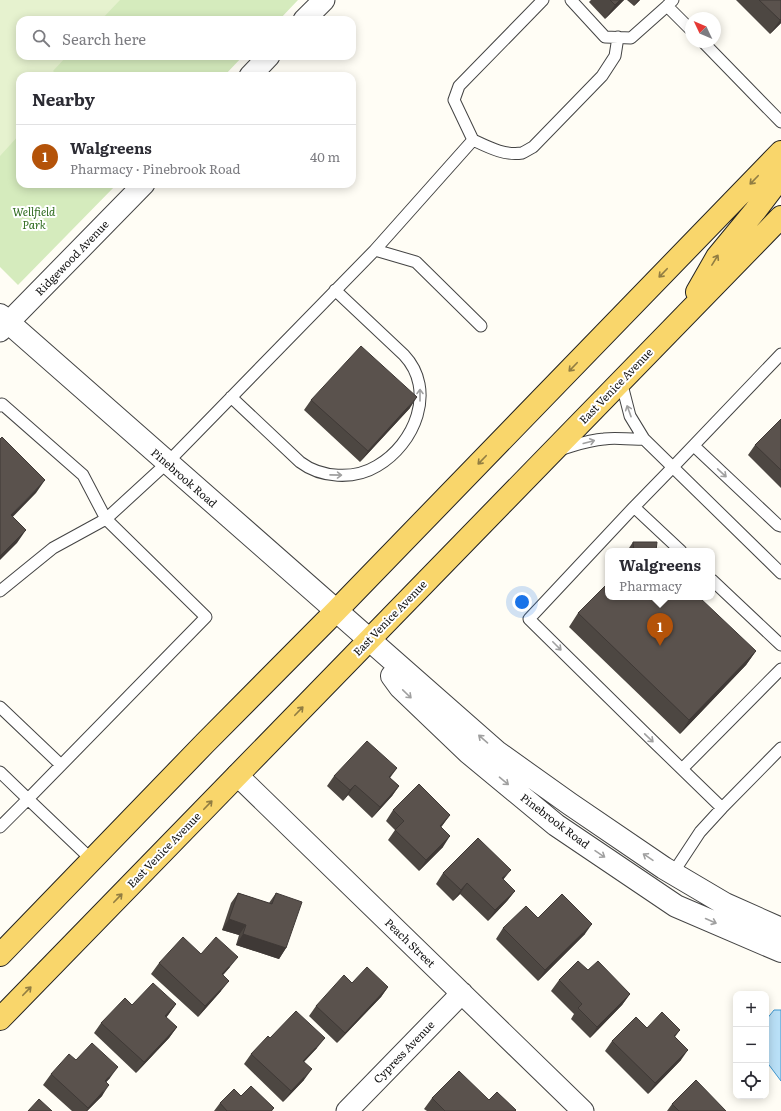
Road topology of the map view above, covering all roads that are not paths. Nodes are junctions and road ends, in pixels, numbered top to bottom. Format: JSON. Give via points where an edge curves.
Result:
{"nodes":[{"id":1,"x":324,"y":0,"type":"edge"},
{"id":2,"x":543,"y":0,"type":"edge"},
{"id":3,"x":571,"y":0,"type":"edge"},
{"id":4,"x":670,"y":3,"type":"edge"},
{"id":5,"x":308,"y":16,"type":"edge"},
{"id":6,"x":685,"y":22,"type":"edge"},
{"id":7,"x":618,"y":37,"type":"junction"},
{"id":8,"x":709,"y":48,"type":"edge"},
{"id":9,"x":265,"y":60,"type":"edge"},
{"id":10,"x":254,"y":72,"type":"edge"},
{"id":11,"x":781,"y":122,"type":"edge"},
{"id":12,"x":473,"y":140,"type":"junction"},
{"id":13,"x":781,"y":152,"type":"edge"},
{"id":14,"x":781,"y":178,"type":"edge"},
{"id":15,"x":140,"y":188,"type":"edge"},
{"id":16,"x":781,"y":217,"type":"edge"},
{"id":17,"x":375,"y":250,"type":"junction"},
{"id":18,"x":336,"y":290,"type":"junction"},
{"id":19,"x":682,"y":318,"type":"junction"},
{"id":20,"x":3,"y":323,"type":"edge"},
{"id":21,"x":481,"y":326,"type":"dead end"},
{"id":22,"x":781,"y":354,"type":"edge"},
{"id":23,"x":620,"y":381,"type":"junction"},
{"id":24,"x":231,"y":397,"type":"junction"},
{"id":25,"x":0,"y":406,"type":"edge"},
{"id":26,"x":644,"y":439,"type":"junction"},
{"id":27,"x":694,"y":446,"type":"junction"},
{"id":28,"x":551,"y":452,"type":"junction"},
{"id":29,"x":167,"y":463,"type":"junction"},
{"id":30,"x":673,"y":467,"type":"junction"},
{"id":31,"x":634,"y":507,"type":"junction"},
{"id":32,"x":106,"y":519,"type":"junction"},
{"id":33,"x":781,"y":526,"type":"edge"},
{"id":34,"x":678,"y":548,"type":"edge"},
{"id":35,"x":781,"y":573,"type":"edge"},
{"id":36,"x":715,"y":583,"type":"edge"},
{"id":37,"x":0,"y":591,"type":"edge"},
{"id":38,"x":336,"y":611,"type":"junction"},
{"id":39,"x":368,"y":640,"type":"junction"},
{"id":40,"x":781,"y":645,"type":"edge"},
{"id":41,"x":781,"y":668,"type":"edge"},
{"id":42,"x":0,"y":707,"type":"edge"},
{"id":43,"x":781,"y":748,"type":"edge"},
{"id":44,"x":61,"y":765,"type":"junction"},
{"id":45,"x":682,"y":769,"type":"junction"},
{"id":46,"x":0,"y":772,"type":"edge"},
{"id":47,"x":237,"y":775,"type":"junction"},
{"id":48,"x":28,"y":799,"type":"junction"},
{"id":49,"x":570,"y":804,"type":"junction"},
{"id":50,"x":722,"y":808,"type":"junction"},
{"id":51,"x":556,"y":825,"type":"junction"},
{"id":52,"x":0,"y":828,"type":"edge"},
{"id":53,"x":92,"y":860,"type":"junction"},
{"id":54,"x":673,"y":873,"type":"junction"},
{"id":55,"x":781,"y":929,"type":"edge"},
{"id":56,"x":781,"y":951,"type":"edge"},
{"id":57,"x":0,"y":954,"type":"edge"},
{"id":58,"x":462,"y":993,"type":"junction"},
{"id":59,"x":0,"y":1019,"type":"edge"},
{"id":60,"x":347,"y":1111,"type":"edge"},
{"id":61,"x":583,"y":1111,"type":"edge"}],
"edges":[{"from":1,"to":5,"type":"street"},
{"from":2,"to":12,"type":"lane","via":[[459,86],[454,100]]},
{"from":3,"to":7,"type":"lane","via":[[605,37]]},
{"from":4,"to":6,"type":"lane"},
{"from":4,"to":7,"type":"lane","via":[[631,38]]},
{"from":7,"to":12,"type":"lane","via":[[615,56],[602,76],[533,147],[523,153],[506,152]]},
{"from":8,"to":11,"type":"lane"},
{"from":9,"to":10,"type":"street"},
{"from":12,"to":17,"type":"lane"},
{"from":13,"to":38,"type":"main road","one_way":true},
{"from":19,"to":14,"type":"main road","one_way":true,"via":[[716,257]]},
{"from":15,"to":20,"type":"street","name":"Ridgewood Avenue"},
{"from":16,"to":19,"type":"main road","name":"East Venice Avenue"},
{"from":17,"to":18,"type":"lane"},
{"from":17,"to":21,"type":"lane","via":[[416,262]]},
{"from":18,"to":24,"type":"lane"},
{"from":24,"to":18,"type":"lane","one_way":true,"via":[[300,462],[326,474],[355,474],[376,467],[397,449],[416,421],[420,401],[416,373],[409,360]]},
{"from":19,"to":23,"type":"main road","name":"East Venice Avenue"},
{"from":20,"to":29,"type":"street","name":"Pinebrook Road"},
{"from":22,"to":27,"type":"lane"},
{"from":26,"to":23,"type":"lane","one_way":true,"via":[[630,416]]},
{"from":23,"to":28,"type":"main road","name":"East Venice Avenue"},
{"from":24,"to":29,"type":"lane"},
{"from":25,"to":32,"type":"lane","via":[[2,404],[83,475]]},
{"from":28,"to":26,"type":"lane","one_way":true,"via":[[602,439]]},
{"from":26,"to":30,"type":"lane"},
{"from":27,"to":30,"type":"lane"},
{"from":27,"to":33,"type":"lane","one_way":true,"via":[[778,526]]},
{"from":28,"to":39,"type":"main road","name":"East Venice Avenue"},
{"from":29,"to":32,"type":"lane"},
{"from":29,"to":38,"type":"street","name":"Pinebrook Road"},
{"from":30,"to":31,"type":"lane"},
{"from":30,"to":35,"type":"lane"},
{"from":31,"to":34,"type":"lane"},
{"from":31,"to":45,"type":"lane","one_way":true,"via":[[529,618]]},
{"from":32,"to":37,"type":"lane","via":[[53,548]]},
{"from":32,"to":44,"type":"lane","via":[[206,617]]},
{"from":36,"to":40,"type":"lane"},
{"from":38,"to":39,"type":"street","name":"Pinebrook Road"},
{"from":38,"to":53,"type":"main road"},
{"from":47,"to":39,"type":"main road","name":"East Venice Avenue","one_way":true},
{"from":49,"to":39,"type":"street","name":"Pinebrook Road","one_way":true,"via":[[497,752]]},
{"from":39,"to":51,"type":"street","name":"Pinebrook Road","one_way":true,"via":[[400,687],[470,753]]},
{"from":41,"to":45,"type":"lane"},
{"from":42,"to":44,"type":"lane"},
{"from":43,"to":50,"type":"lane"},
{"from":44,"to":48,"type":"lane"},
{"from":45,"to":50,"type":"lane"},
{"from":46,"to":48,"type":"lane"},
{"from":47,"to":58,"type":"street","name":"Peach Street"},
{"from":59,"to":47,"type":"main road","name":"East Venice Avenue","one_way":true},
{"from":48,"to":52,"type":"lane"},
{"from":48,"to":53,"type":"lane"},
{"from":49,"to":51,"type":"street"},
{"from":54,"to":49,"type":"street","name":"Pinebrook Road","one_way":true},
{"from":50,"to":54,"type":"lane","via":[[700,832]]},
{"from":51,"to":56,"type":"street","name":"Pinebrook Road","one_way":true,"via":[[676,906]]},
{"from":53,"to":57,"type":"main road"},
{"from":54,"to":55,"type":"street","name":"Pinebrook Road","via":[[725,904]]},
{"from":58,"to":60,"type":"street","name":"Cypress Avenue"},
{"from":58,"to":61,"type":"street","name":"Peach Street"}]}
